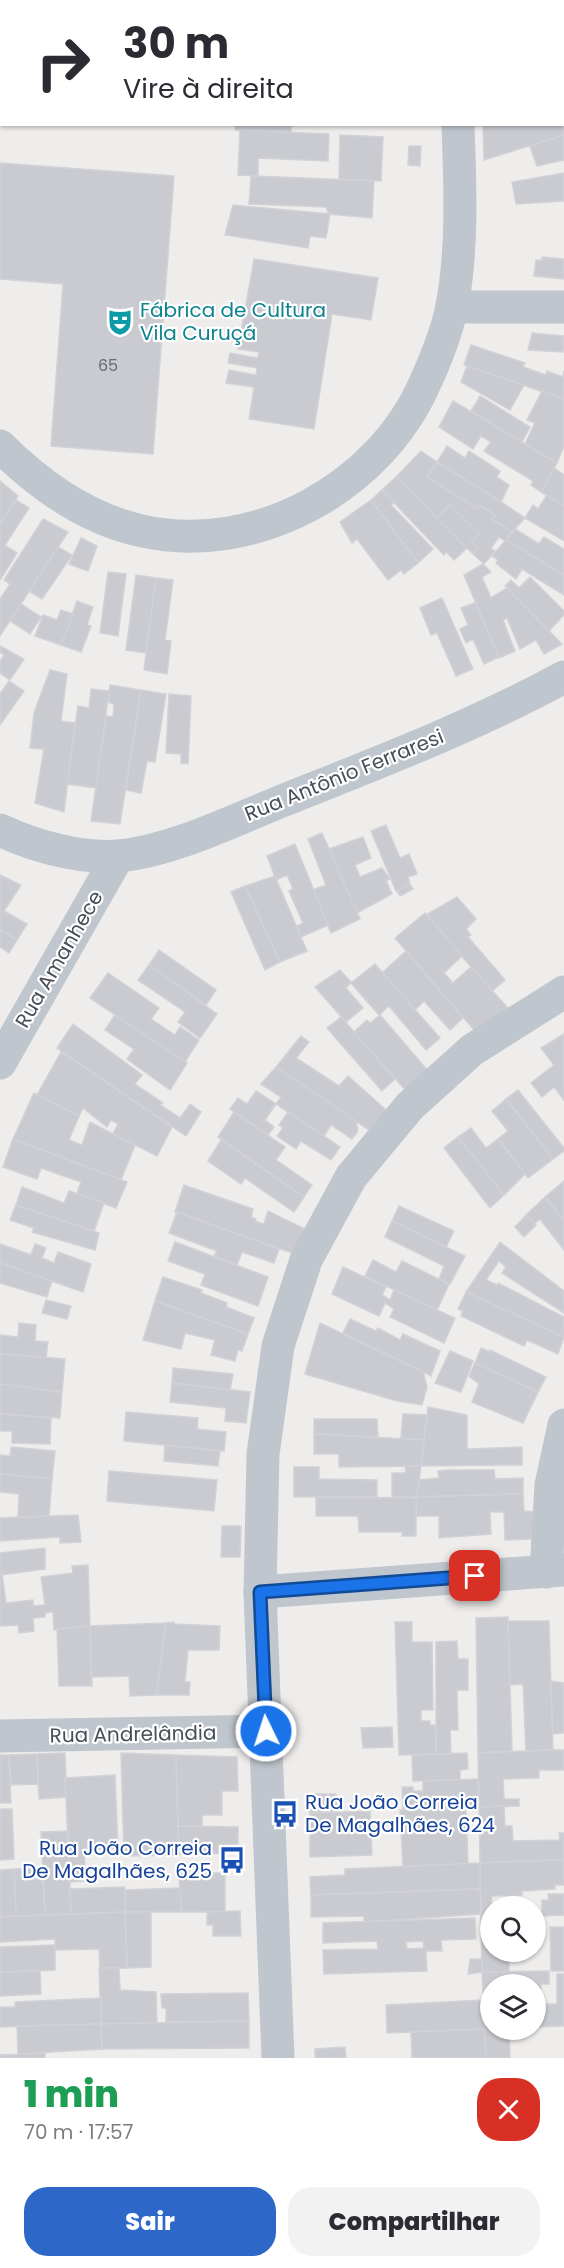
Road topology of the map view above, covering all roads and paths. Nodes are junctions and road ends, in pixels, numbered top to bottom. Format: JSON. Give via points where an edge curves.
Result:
{"nodes":[{"id":1,"x":458,"y":126,"type":"edge"},
{"id":2,"x":452,"y":307,"type":"junction"},
{"id":3,"x":564,"y":307,"type":"edge"},
{"id":4,"x":0,"y":446,"type":"edge"},
{"id":5,"x":564,"y":677,"type":"edge"},
{"id":6,"x":0,"y":830,"type":"edge"},
{"id":7,"x":118,"y":856,"type":"junction"},
{"id":8,"x":564,"y":992,"type":"edge"},
{"id":9,"x":0,"y":1063,"type":"edge"},
{"id":10,"x":564,"y":1425,"type":"edge"},
{"id":11,"x":555,"y":1571,"type":"edge"},
{"id":12,"x":260,"y":1592,"type":"junction"},
{"id":13,"x":266,"y":1731,"type":"junction"},
{"id":14,"x":0,"y":1736,"type":"edge"},
{"id":15,"x":278,"y":2058,"type":"edge"}],
"edges":[{"from":1,"to":2,"type":"street","via":[[460,187]]},
{"from":2,"to":3,"type":"street"},
{"from":2,"to":4,"type":"street","via":[[425,384],[397,434],[352,477],[318,501],[258,526],[202,537],[142,531],[92,515],[53,492]]},
{"from":5,"to":7,"type":"street","name":"Rua Antônio Ferraresi","via":[[413,748],[262,810],[160,848]]},
{"from":6,"to":7,"type":"street","name":"Rua Antônio Ferraresi","via":[[72,853]]},
{"from":7,"to":9,"type":"street","name":"Rua Amanhece"},
{"from":8,"to":12,"type":"street","via":[[471,1050],[410,1106],[351,1177],[306,1260],[278,1346],[263,1454]]},
{"from":10,"to":11,"type":"street","via":[[551,1485]]},
{"from":11,"to":12,"type":"street"},
{"from":12,"to":13,"type":"street"},
{"from":13,"to":14,"type":"street","name":"Rua Andrelândia"},
{"from":13,"to":15,"type":"street"}]}
